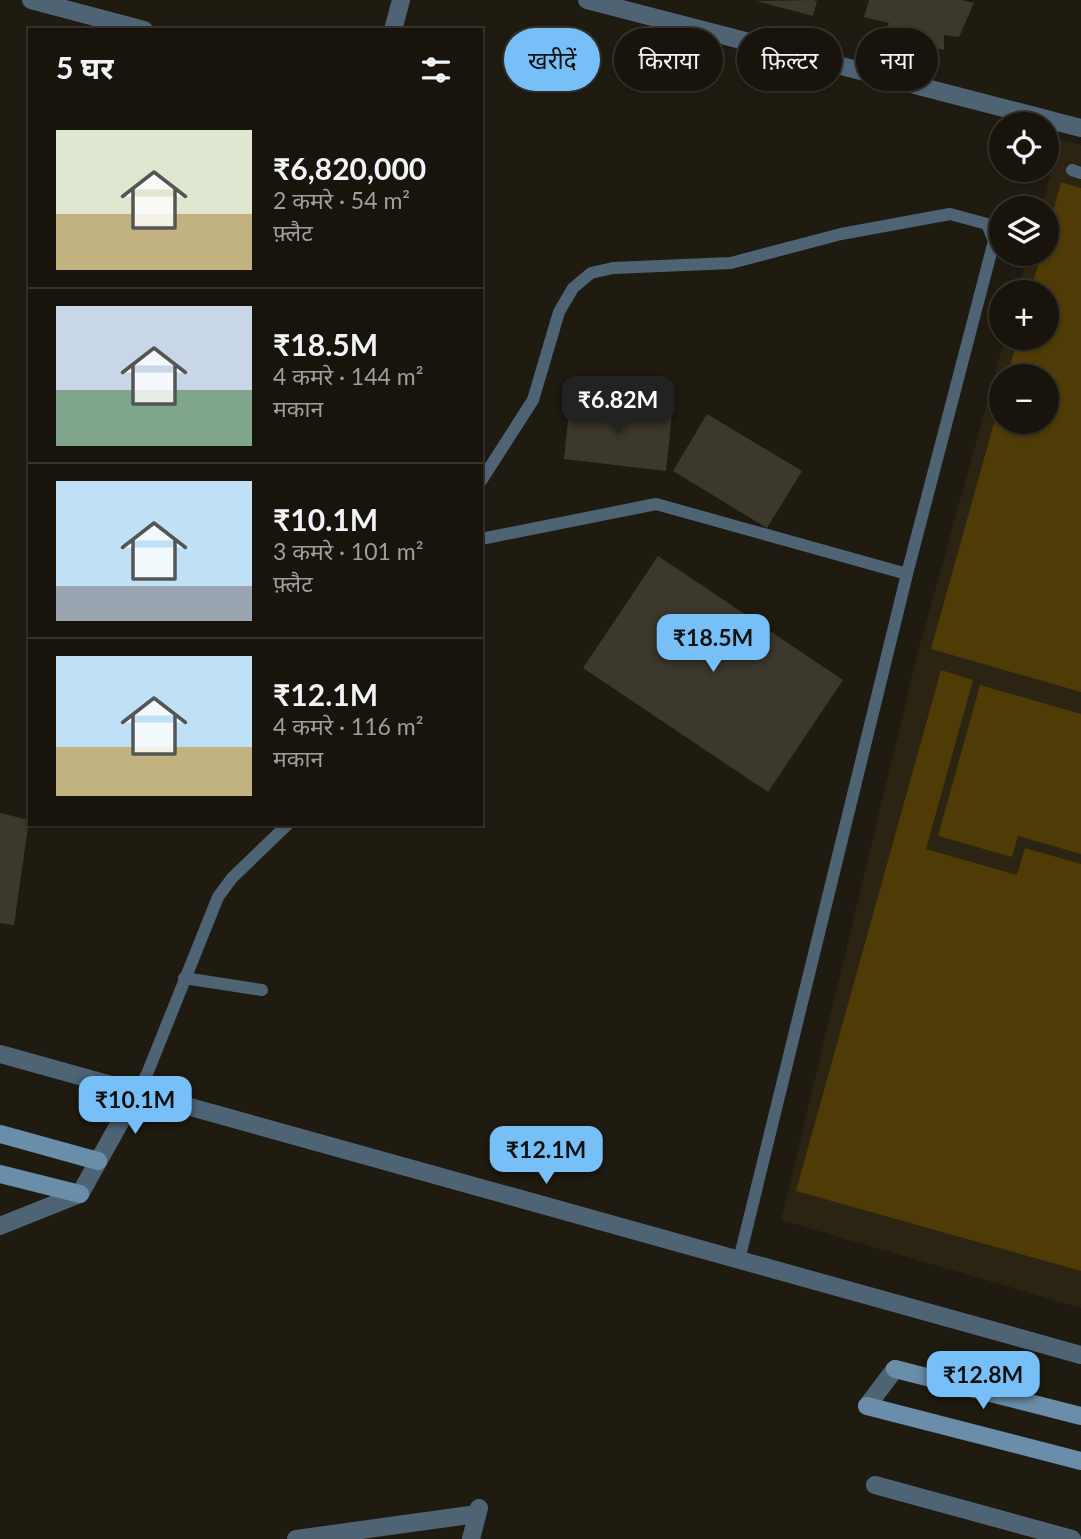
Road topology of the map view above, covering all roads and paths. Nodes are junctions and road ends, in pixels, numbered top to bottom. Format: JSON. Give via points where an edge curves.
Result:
{"nodes":[{"id":1,"x":31,"y":0,"type":"edge"},
{"id":2,"x":401,"y":0,"type":"edge"},
{"id":3,"x":587,"y":0,"type":"edge"},
{"id":4,"x":70,"y":5,"type":"edge"},
{"id":5,"x":138,"y":28,"type":"edge"},
{"id":6,"x":394,"y":28,"type":"edge"},
{"id":7,"x":1081,"y":128,"type":"edge"},
{"id":8,"x":483,"y":478,"type":"edge"},
{"id":9,"x":483,"y":539,"type":"edge"},
{"id":10,"x":907,"y":574,"type":"junction"},
{"id":11,"x":286,"y":826,"type":"edge"},
{"id":12,"x":184,"y":978,"type":"junction"},
{"id":13,"x":262,"y":990,"type":"dead end"},
{"id":14,"x":0,"y":1054,"type":"edge"},
{"id":15,"x":137,"y":1093,"type":"junction"},
{"id":16,"x":0,"y":1134,"type":"edge"},
{"id":17,"x":99,"y":1161,"type":"junction"},
{"id":18,"x":0,"y":1174,"type":"edge"},
{"id":19,"x":80,"y":1194,"type":"junction"},
{"id":20,"x":0,"y":1226,"type":"edge"},
{"id":21,"x":739,"y":1260,"type":"junction"},
{"id":22,"x":1081,"y":1355,"type":"edge"},
{"id":23,"x":1081,"y":1416,"type":"edge"},
{"id":24,"x":1081,"y":1461,"type":"edge"},
{"id":25,"x":874,"y":1485,"type":"dead end"},
{"id":26,"x":296,"y":1539,"type":"edge"},
{"id":27,"x":471,"y":1539,"type":"edge"},
{"id":28,"x":1072,"y":1539,"type":"edge"}],
"edges":[{"from":1,"to":4,"type":"street"},
{"from":2,"to":6,"type":"street"},
{"from":3,"to":7,"type":"street"},
{"from":4,"to":5,"type":"street"},
{"from":8,"to":10,"type":"lane","via":[[533,400],[559,312],[573,288],[591,273],[731,263],[868,229],[950,214],[971,218],[987,224],[994,241]]},
{"from":9,"to":10,"type":"lane","via":[[656,504]]},
{"from":10,"to":21,"type":"lane"},
{"from":11,"to":12,"type":"lane","via":[[218,897]]},
{"from":12,"to":13,"type":"lane"},
{"from":12,"to":15,"type":"lane"},
{"from":14,"to":15,"type":"street"},
{"from":15,"to":17,"type":"street"},
{"from":15,"to":21,"type":"street"},
{"from":16,"to":17,"type":"street"},
{"from":17,"to":19,"type":"street"},
{"from":18,"to":19,"type":"street"},
{"from":19,"to":20,"type":"street"},
{"from":21,"to":22,"type":"street"},
{"from":23,"to":24,"type":"street","via":[[895,1369],[867,1406]]},
{"from":25,"to":28,"type":"street"},
{"from":26,"to":27,"type":"street","via":[[478,1511]]}]}
